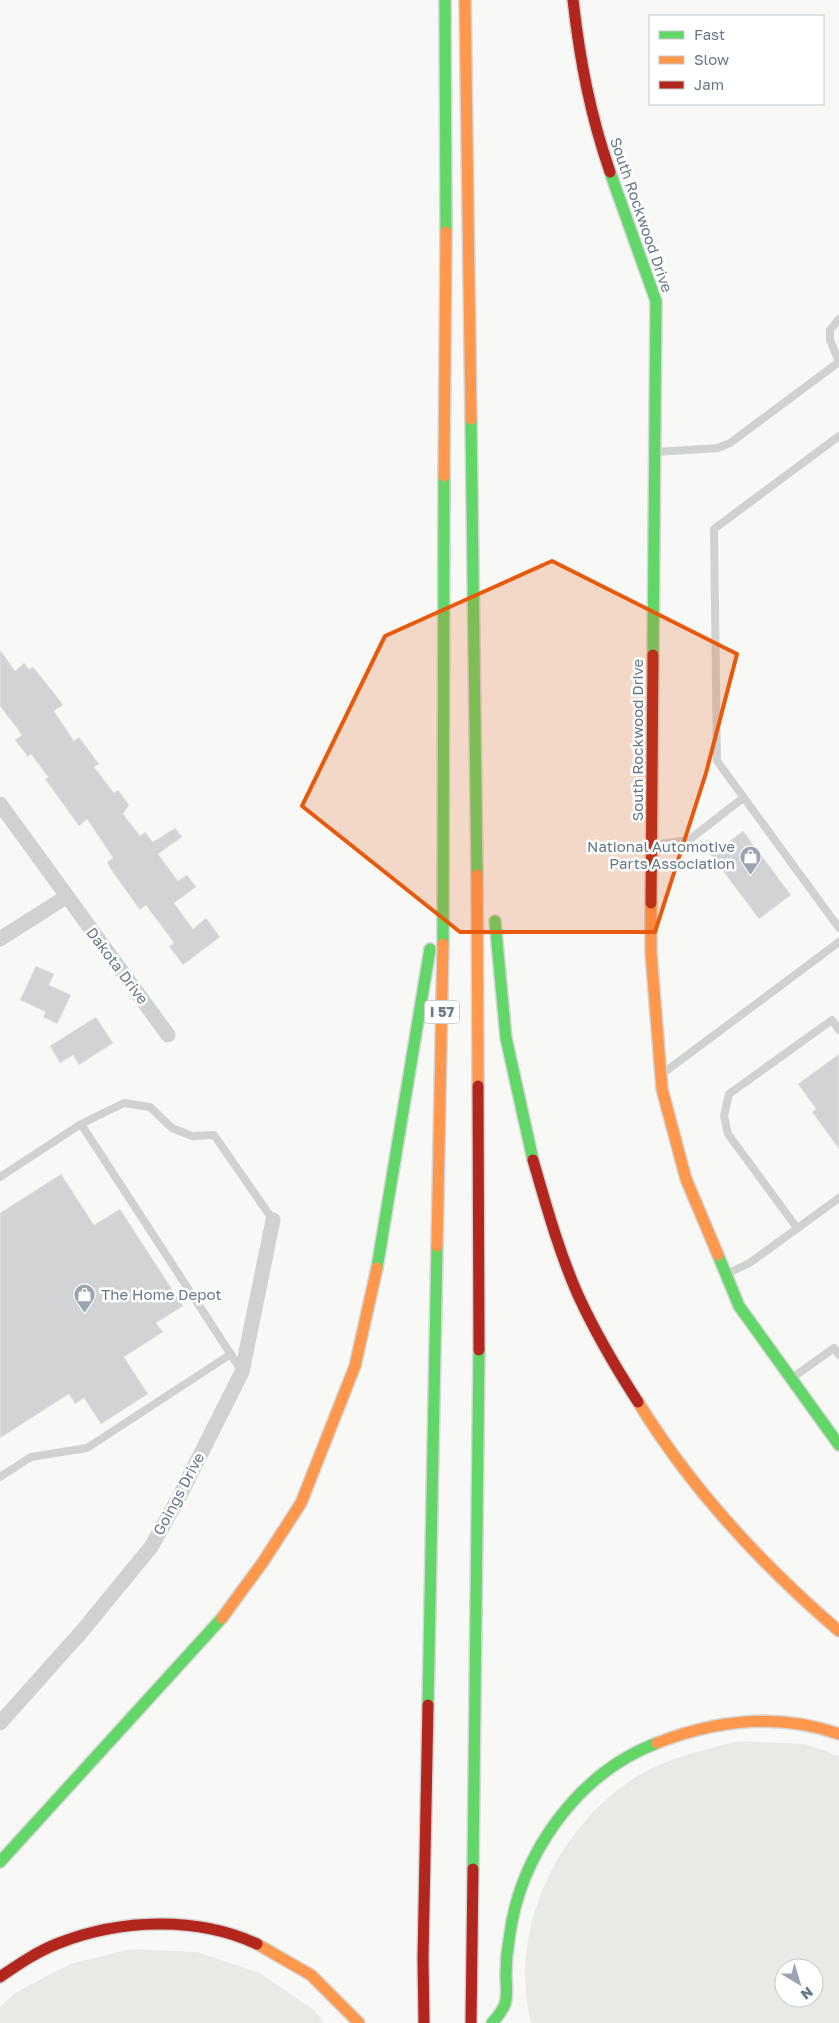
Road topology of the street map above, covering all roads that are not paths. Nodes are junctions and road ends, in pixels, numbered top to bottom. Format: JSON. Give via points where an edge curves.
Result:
{"nodes":[{"id":1,"x":445,"y":0,"type":"edge"},
{"id":2,"x":465,"y":0,"type":"edge"},
{"id":3,"x":573,"y":0,"type":"edge"},
{"id":4,"x":839,"y":319,"type":"edge"},
{"id":5,"x":839,"y":362,"type":"edge"},
{"id":6,"x":839,"y":436,"type":"edge"},
{"id":7,"x":472,"y":438,"type":"junction"},
{"id":8,"x":654,"y":452,"type":"junction"},
{"id":9,"x":487,"y":696,"type":"dead end"},
{"id":10,"x":743,"y":798,"type":"junction"},
{"id":11,"x":0,"y":804,"type":"edge"},
{"id":12,"x":652,"y":845,"type":"junction"},
{"id":13,"x":445,"y":857,"type":"junction"},
{"id":14,"x":66,"y":897,"type":"junction"},
{"id":15,"x":494,"y":913,"type":"dead end"},
{"id":16,"x":839,"y":928,"type":"edge"},
{"id":17,"x":0,"y":939,"type":"edge"},
{"id":18,"x":839,"y":942,"type":"edge"},
{"id":19,"x":839,"y":1030,"type":"edge"},
{"id":20,"x":168,"y":1035,"type":"dead end"},
{"id":21,"x":661,"y":1075,"type":"junction"},
{"id":22,"x":81,"y":1124,"type":"junction"},
{"id":23,"x":0,"y":1176,"type":"edge"},
{"id":24,"x":839,"y":1198,"type":"edge"},
{"id":25,"x":273,"y":1220,"type":"joint"},
{"id":26,"x":797,"y":1228,"type":"junction"},
{"id":27,"x":726,"y":1275,"type":"junction"},
{"id":28,"x":837,"y":1349,"type":"edge"},
{"id":29,"x":231,"y":1354,"type":"junction"},
{"id":30,"x":242,"y":1372,"type":"junction"},
{"id":31,"x":791,"y":1380,"type":"junction"},
{"id":32,"x":838,"y":1442,"type":"edge"},
{"id":33,"x":0,"y":1477,"type":"edge"},
{"id":34,"x":839,"y":1631,"type":"edge"},
{"id":35,"x":0,"y":1723,"type":"edge"},
{"id":36,"x":839,"y":1734,"type":"edge"},
{"id":37,"x":0,"y":1862,"type":"edge"},
{"id":38,"x":0,"y":1977,"type":"edge"},
{"id":39,"x":359,"y":2023,"type":"edge"},
{"id":40,"x":424,"y":2023,"type":"edge"},
{"id":41,"x":471,"y":2023,"type":"edge"},
{"id":42,"x":492,"y":2023,"type":"edge"}],
"edges":[{"from":1,"to":13,"type":"main road","number":"I 57"},
{"from":2,"to":7,"type":"main road","number":"I 57"},
{"from":3,"to":8,"type":"main road","name":"South Rockwood Drive","via":[[580,61],[595,128],[656,301]]},
{"from":4,"to":5,"type":"lane","via":[[830,330],[830,340]]},
{"from":5,"to":8,"type":"lane","via":[[730,443],[718,448]]},
{"from":6,"to":10,"type":"lane","via":[[714,529],[715,753],[717,761]]},
{"from":7,"to":9,"type":"main road","via":[[480,502]]},
{"from":7,"to":41,"type":"main road","number":"I 57","via":[[479,1322]]},
{"from":8,"to":12,"type":"main road","name":"South Rockwood Drive"},
{"from":10,"to":12,"type":"lane","via":[[690,840]]},
{"from":10,"to":16,"type":"lane"},
{"from":11,"to":14,"type":"street","name":"Dakota Drive"},
{"from":12,"to":21,"type":"main road","name":"South Rockwood Drive","via":[[651,953]]},
{"from":13,"to":37,"type":"main road","via":[[380,1260],[355,1366],[301,1503],[222,1618]]},
{"from":13,"to":40,"type":"main road","number":"I 57"},
{"from":14,"to":17,"type":"street"},
{"from":14,"to":20,"type":"street","name":"Dakota Drive"},
{"from":15,"to":34,"type":"main road","via":[[497,972],[528,1144],[566,1264],[595,1330],[644,1412],[694,1483],[798,1598]]},
{"from":18,"to":21,"type":"lane"},
{"from":19,"to":26,"type":"lane","via":[[832,1020],[729,1094],[724,1116],[728,1134]]},
{"from":21,"to":27,"type":"main road","name":"South Rockwood Drive","via":[[686,1179]]},
{"from":22,"to":23,"type":"lane"},
{"from":22,"to":25,"type":"lane","via":[[124,1103],[150,1107],[172,1128],[192,1136],[214,1136]]},
{"from":22,"to":29,"type":"lane"},
{"from":24,"to":26,"type":"lane"},
{"from":25,"to":30,"type":"street","name":"Goings Drive"},
{"from":26,"to":27,"type":"lane","via":[[751,1262]]},
{"from":27,"to":31,"type":"main road","name":"South Rockwood Drive","via":[[739,1306]]},
{"from":28,"to":31,"type":"lane"},
{"from":29,"to":30,"type":"lane"},
{"from":29,"to":33,"type":"lane","via":[[87,1448],[31,1457]]},
{"from":30,"to":35,"type":"street","name":"Goings Drive","via":[[151,1547],[84,1630]]},
{"from":31,"to":32,"type":"main road","name":"South Rockwood Drive"},
{"from":36,"to":42,"type":"main road","via":[[789,1722],[708,1725],[674,1734],[642,1748],[607,1770],[576,1797],[552,1827],[520,1888],[510,1926],[505,2004]]},
{"from":38,"to":39,"type":"main road","via":[[35,1954],[84,1934],[138,1924],[188,1925],[241,1937],[293,1963],[335,1995]]}]}
